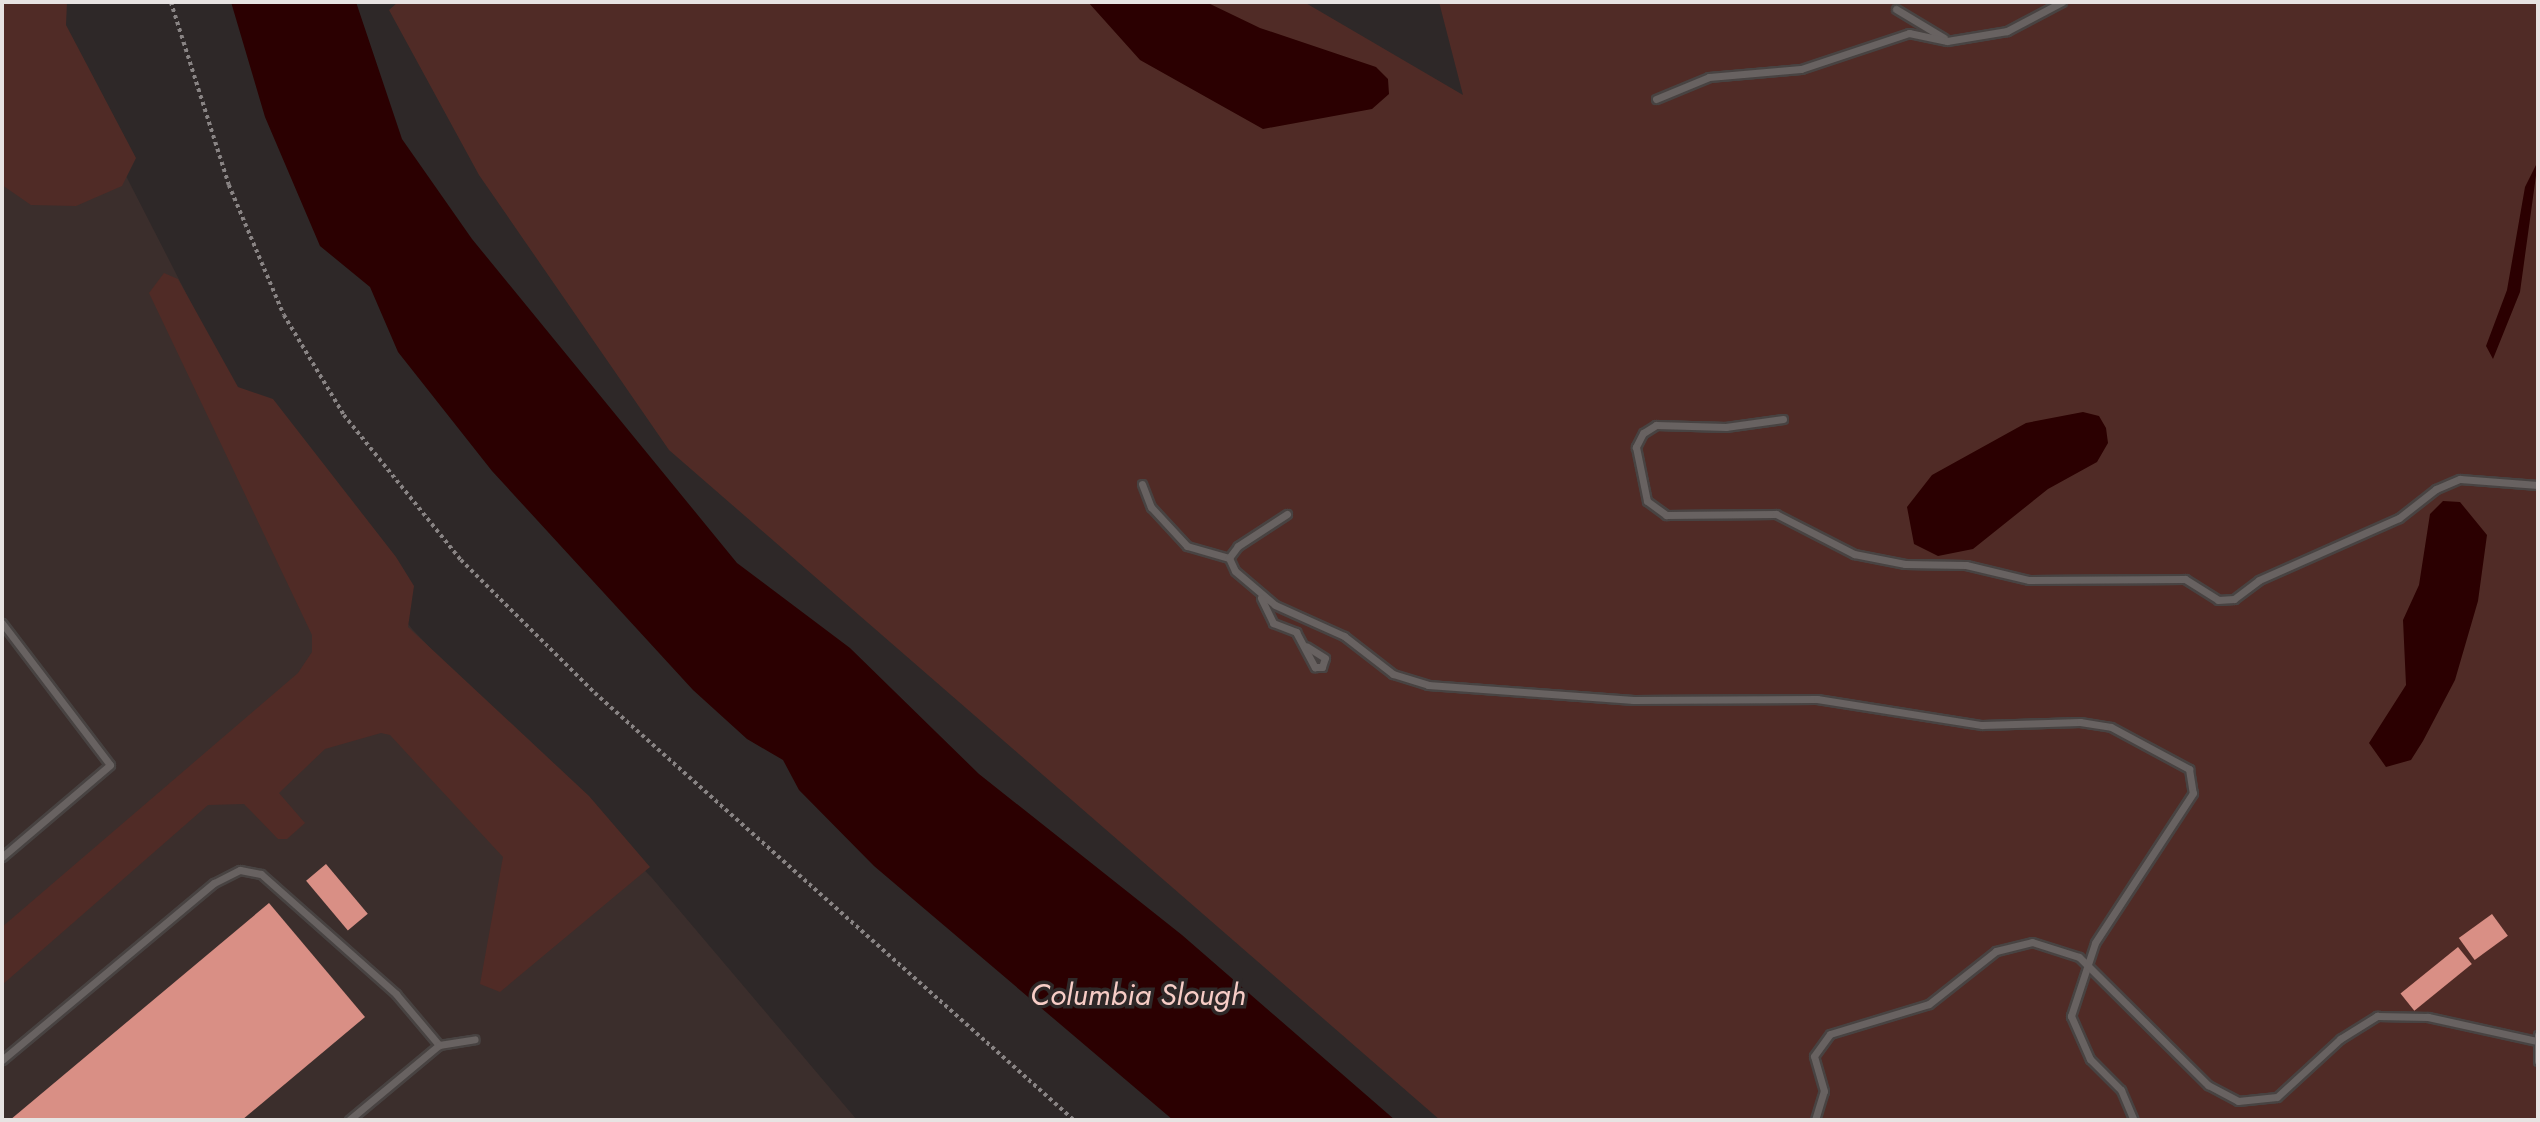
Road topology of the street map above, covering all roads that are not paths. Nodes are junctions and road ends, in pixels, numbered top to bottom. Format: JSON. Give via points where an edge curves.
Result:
{"nodes":[{"id":1,"x":2062,"y":2,"type":"edge"},
{"id":2,"x":1896,"y":9,"type":"dead end"},
{"id":3,"x":1947,"y":41,"type":"junction"},
{"id":4,"x":1656,"y":99,"type":"dead end"},
{"id":5,"x":1783,"y":419,"type":"dead end"},
{"id":6,"x":1142,"y":484,"type":"dead end"},
{"id":7,"x":2538,"y":485,"type":"edge"},
{"id":8,"x":1287,"y":514,"type":"dead end"},
{"id":9,"x":1229,"y":558,"type":"junction"},
{"id":10,"x":1259,"y":594,"type":"junction"},
{"id":11,"x":2,"y":623,"type":"edge"},
{"id":12,"x":1307,"y":646,"type":"dead end"},
{"id":13,"x":2,"y":857,"type":"edge"},
{"id":14,"x":2088,"y":966,"type":"junction"},
{"id":15,"x":2538,"y":1038,"type":"edge"},
{"id":16,"x":475,"y":1039,"type":"dead end"},
{"id":17,"x":439,"y":1045,"type":"junction"},
{"id":18,"x":2,"y":1060,"type":"edge"},
{"id":19,"x":2538,"y":1061,"type":"edge"},
{"id":20,"x":349,"y":1120,"type":"edge"},
{"id":21,"x":1815,"y":1120,"type":"edge"},
{"id":22,"x":2134,"y":1120,"type":"edge"}],
"edges":[{"from":1,"to":3,"type":"lane","via":[[2007,31]]},
{"from":2,"to":3,"type":"lane"},
{"from":3,"to":4,"type":"lane","via":[[1909,33],[1801,69],[1709,77]]},
{"from":5,"to":7,"type":"lane","via":[[1726,427],[1657,425],[1643,433],[1636,447],[1653,510],[1776,514],[1854,554],[1905,565],[1966,565],[2029,580],[2185,579],[2218,600],[2234,599],[2259,580],[2399,519],[2435,489],[2460,480]]},
{"from":6,"to":9,"type":"lane","via":[[1151,507],[1187,545]]},
{"from":8,"to":9,"type":"lane"},
{"from":9,"to":10,"type":"lane"},
{"from":10,"to":12,"type":"lane","via":[[1273,623],[1292,630]]},
{"from":10,"to":14,"type":"lane","via":[[1344,636],[1393,674],[1428,685],[1633,701],[1816,699],[1982,725],[2080,722],[2111,727],[2189,769],[2196,781],[2174,832],[2095,943]]},
{"from":11,"to":13,"type":"lane","via":[[110,765]]},
{"from":14,"to":15,"type":"lane","via":[[2208,1085],[2253,1104],[2301,1080],[2340,1039],[2377,1016],[2428,1017]]},
{"from":14,"to":21,"type":"lane","via":[[2059,946],[2012,944],[1938,999],[1830,1034],[1814,1056],[1824,1091]]},
{"from":14,"to":22,"type":"lane","via":[[2071,1016],[2090,1059],[2121,1090]]},
{"from":15,"to":19,"type":"lane"},
{"from":16,"to":17,"type":"lane"},
{"from":17,"to":18,"type":"lane","via":[[396,994],[261,874],[240,870],[214,883]]},
{"from":17,"to":20,"type":"lane"}]}
